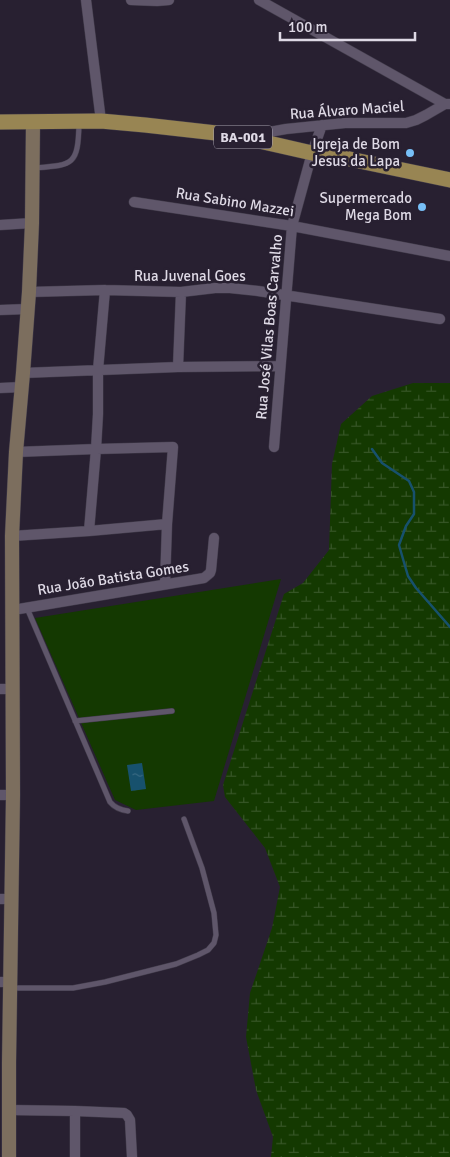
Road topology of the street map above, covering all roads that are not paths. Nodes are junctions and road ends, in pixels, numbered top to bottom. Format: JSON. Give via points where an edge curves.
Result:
{"nodes":[{"id":1,"x":86,"y":0,"type":"edge"},
{"id":2,"x":131,"y":0,"type":"edge"},
{"id":3,"x":168,"y":0,"type":"edge"},
{"id":4,"x":259,"y":0,"type":"edge"},
{"id":5,"x":447,"y":104,"type":"edge"},
{"id":6,"x":101,"y":121,"type":"junction"},
{"id":7,"x":0,"y":122,"type":"edge"},
{"id":8,"x":33,"y":122,"type":"junction"},
{"id":9,"x":79,"y":122,"type":"junction"},
{"id":10,"x":322,"y":125,"type":"junction"},
{"id":11,"x":242,"y":137,"type":"junction"},
{"id":12,"x":312,"y":153,"type":"junction"},
{"id":13,"x":32,"y":168,"type":"junction"},
{"id":14,"x":450,"y":180,"type":"edge"},
{"id":15,"x":134,"y":202,"type":"dead end"},
{"id":16,"x":32,"y":223,"type":"junction"},
{"id":17,"x":0,"y":225,"type":"edge"},
{"id":18,"x":292,"y":226,"type":"junction"},
{"id":19,"x":450,"y":256,"type":"edge"},
{"id":20,"x":104,"y":290,"type":"junction"},
{"id":21,"x":29,"y":292,"type":"junction"},
{"id":22,"x":181,"y":292,"type":"junction"},
{"id":23,"x":287,"y":296,"type":"junction"},
{"id":24,"x":27,"y":309,"type":"junction"},
{"id":25,"x":0,"y":310,"type":"edge"},
{"id":26,"x":440,"y":319,"type":"dead end"},
{"id":27,"x":280,"y":366,"type":"junction"},
{"id":28,"x":178,"y":367,"type":"junction"},
{"id":29,"x":98,"y":370,"type":"junction"},
{"id":30,"x":23,"y":380,"type":"junction"},
{"id":31,"x":0,"y":388,"type":"edge"},
{"id":32,"x":274,"y":447,"type":"dead end"},
{"id":33,"x":96,"y":449,"type":"junction"},
{"id":34,"x":16,"y":452,"type":"junction"},
{"id":35,"x":167,"y":524,"type":"junction"},
{"id":36,"x":89,"y":531,"type":"junction"},
{"id":37,"x":12,"y":536,"type":"junction"},
{"id":38,"x":214,"y":538,"type":"dead end"},
{"id":39,"x":165,"y":584,"type":"junction"},
{"id":40,"x":20,"y":609,"type":"junction"},
{"id":41,"x":6,"y":689,"type":"edge"},
{"id":42,"x":172,"y":711,"type":"dead end"},
{"id":43,"x":75,"y":721,"type":"junction"},
{"id":44,"x":7,"y":795,"type":"edge"},
{"id":45,"x":128,"y":811,"type":"dead end"},
{"id":46,"x":184,"y":819,"type":"dead end"},
{"id":47,"x":6,"y":899,"type":"edge"},
{"id":48,"x":7,"y":984,"type":"edge"},
{"id":49,"x":4,"y":1063,"type":"edge"},
{"id":50,"x":9,"y":1110,"type":"junction"},
{"id":51,"x":76,"y":1111,"type":"junction"},
{"id":52,"x":5,"y":1132,"type":"edge"},
{"id":53,"x":9,"y":1157,"type":"edge"},
{"id":54,"x":75,"y":1157,"type":"edge"},
{"id":55,"x":132,"y":1157,"type":"edge"}],
"edges":[{"from":1,"to":6,"type":"street"},
{"from":2,"to":3,"type":"street"},
{"from":4,"to":5,"type":"street"},
{"from":5,"to":10,"type":"street","name":"Rua Álvaro Maciel","via":[[406,123]]},
{"from":6,"to":9,"type":"main road","number":"BA-001"},
{"from":6,"to":11,"type":"main road","number":"BA-001"},
{"from":7,"to":8,"type":"main road","number":"BA-001"},
{"from":8,"to":9,"type":"main road","number":"BA-001"},
{"from":8,"to":13,"type":"street"},
{"from":9,"to":13,"type":"lane","via":[[79,144],[72,160],[64,165]]},
{"from":10,"to":11,"type":"street","name":"Rua Álvaro Maciel"},
{"from":10,"to":12,"type":"street","name":"Rua José Vilas Boas Carvalho"},
{"from":11,"to":12,"type":"main road","number":"BA-001"},
{"from":12,"to":14,"type":"main road","number":"BA-001"},
{"from":12,"to":18,"type":"street","name":"Rua José Vilas Boas Carvalho"},
{"from":13,"to":16,"type":"street"},
{"from":15,"to":18,"type":"street","name":"Rua Sabino Mazzei"},
{"from":16,"to":17,"type":"street"},
{"from":16,"to":21,"type":"street"},
{"from":18,"to":19,"type":"street","name":"Rua Sabino Mazzei"},
{"from":18,"to":23,"type":"street","name":"Rua José Vilas Boas Carvalho"},
{"from":20,"to":21,"type":"street","name":"Rua Juvenal Goes"},
{"from":20,"to":22,"type":"street","name":"Rua Juvenal Goes"},
{"from":20,"to":29,"type":"street"},
{"from":21,"to":24,"type":"street"},
{"from":22,"to":23,"type":"street","name":"Rua Juvenal Goes","via":[[230,288]]},
{"from":22,"to":28,"type":"street"},
{"from":23,"to":26,"type":"street","name":"Rua Juvenal Goes"},
{"from":23,"to":27,"type":"street","name":"Rua José Vilas Boas Carvalho"},
{"from":24,"to":25,"type":"street"},
{"from":24,"to":30,"type":"street"},
{"from":27,"to":28,"type":"street"},
{"from":27,"to":32,"type":"street","name":"Rua José Vilas Boas Carvalho"},
{"from":28,"to":29,"type":"street"},
{"from":29,"to":30,"type":"street"},
{"from":29,"to":33,"type":"street"},
{"from":30,"to":31,"type":"street"},
{"from":30,"to":34,"type":"street"},
{"from":33,"to":34,"type":"street"},
{"from":33,"to":35,"type":"street","via":[[174,448]]},
{"from":33,"to":36,"type":"street"},
{"from":34,"to":37,"type":"street"},
{"from":35,"to":36,"type":"street"},
{"from":35,"to":39,"type":"street"},
{"from":36,"to":37,"type":"street"},
{"from":37,"to":40,"type":"street"},
{"from":38,"to":39,"type":"street","name":"Rua João Batista Gomes","via":[[211,570],[207,576]]},
{"from":39,"to":40,"type":"street","name":"Rua João Batista Gomes"},
{"from":40,"to":41,"type":"street"},
{"from":40,"to":43,"type":"lane"},
{"from":41,"to":44,"type":"street"},
{"from":42,"to":43,"type":"lane"},
{"from":43,"to":45,"type":"lane","via":[[110,802],[114,807]]},
{"from":44,"to":47,"type":"street"},
{"from":46,"to":48,"type":"lane","via":[[214,913],[216,935],[208,950],[176,964],[73,988]]},
{"from":47,"to":48,"type":"street"},
{"from":48,"to":49,"type":"street"},
{"from":49,"to":50,"type":"street"},
{"from":50,"to":51,"type":"street"},
{"from":50,"to":52,"type":"street"},
{"from":51,"to":54,"type":"street"},
{"from":51,"to":55,"type":"street","via":[[126,1114],[130,1120]]},
{"from":52,"to":53,"type":"street"}]}
